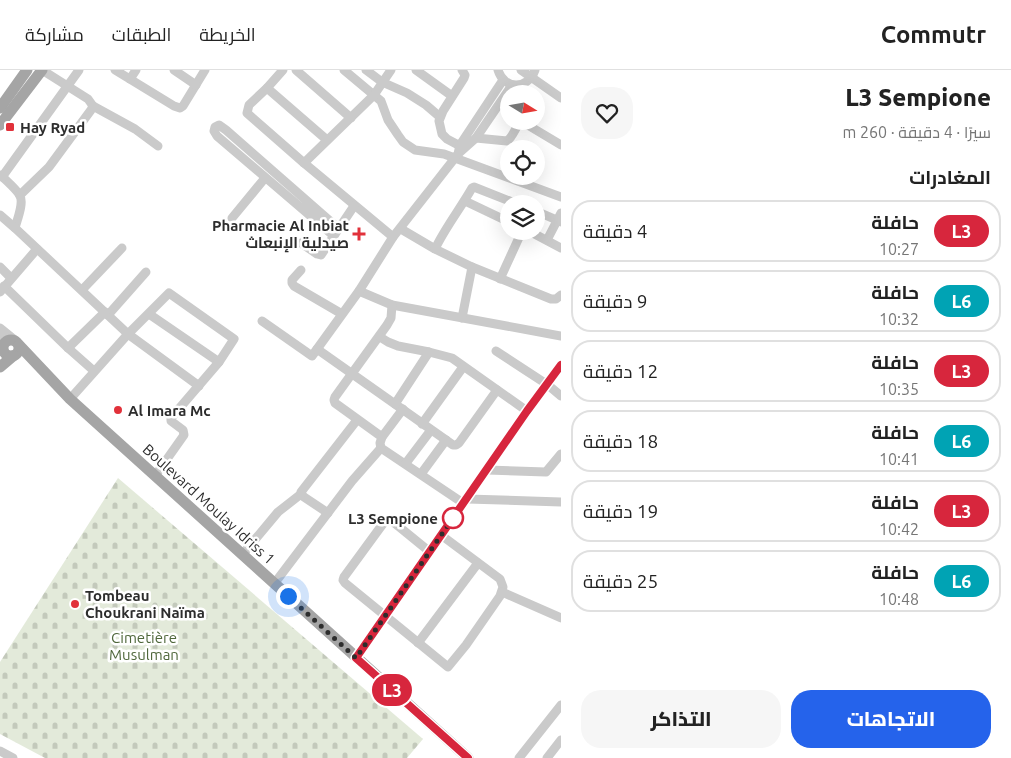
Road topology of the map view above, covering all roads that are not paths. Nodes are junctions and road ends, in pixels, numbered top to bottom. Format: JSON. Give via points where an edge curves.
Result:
{"nodes":[{"id":1,"x":26,"y":70,"type":"edge"},
{"id":2,"x":42,"y":70,"type":"edge"},
{"id":3,"x":79,"y":70,"type":"edge"},
{"id":4,"x":115,"y":70,"type":"edge"},
{"id":5,"x":136,"y":70,"type":"edge"},
{"id":6,"x":174,"y":70,"type":"edge"},
{"id":7,"x":205,"y":70,"type":"edge"},
{"id":8,"x":283,"y":70,"type":"edge"},
{"id":9,"x":296,"y":70,"type":"edge"},
{"id":10,"x":344,"y":70,"type":"edge"},
{"id":11,"x":366,"y":70,"type":"edge"},
{"id":12,"x":391,"y":70,"type":"edge"},
{"id":13,"x":416,"y":70,"type":"edge"},
{"id":14,"x":462,"y":70,"type":"edge"},
{"id":15,"x":498,"y":70,"type":"edge"},
{"id":16,"x":521,"y":70,"type":"edge"},
{"id":17,"x":533,"y":74,"type":"edge"},
{"id":18,"x":130,"y":79,"type":"junction"},
{"id":19,"x":503,"y":80,"type":"junction"},
{"id":20,"x":382,"y":82,"type":"junction"},
{"id":21,"x":68,"y":85,"type":"junction"},
{"id":22,"x":196,"y":85,"type":"junction"},
{"id":23,"x":512,"y":85,"type":"joint"},
{"id":24,"x":267,"y":88,"type":"junction"},
{"id":25,"x":374,"y":95,"type":"junction"},
{"id":26,"x":452,"y":96,"type":"junction"},
{"id":27,"x":561,"y":98,"type":"edge"},
{"id":28,"x":500,"y":103,"type":"edge"},
{"id":29,"x":92,"y":106,"type":"junction"},
{"id":30,"x":0,"y":108,"type":"edge"},
{"id":31,"x":440,"y":117,"type":"junction"},
{"id":32,"x":351,"y":118,"type":"junction"},
{"id":33,"x":0,"y":125,"type":"edge"},
{"id":34,"x":476,"y":138,"type":"junction"},
{"id":35,"x":327,"y":140,"type":"junction"},
{"id":36,"x":561,"y":145,"type":"edge"},
{"id":37,"x":158,"y":146,"type":"dead end"},
{"id":38,"x":459,"y":152,"type":"junction"},
{"id":39,"x":304,"y":163,"type":"junction"},
{"id":40,"x":268,"y":167,"type":"junction"},
{"id":41,"x":1,"y":176,"type":"edge"},
{"id":42,"x":263,"y":176,"type":"junction"},
{"id":43,"x":560,"y":194,"type":"edge"},
{"id":44,"x":20,"y":195,"type":"junction"},
{"id":45,"x":500,"y":197,"type":"edge"},
{"id":46,"x":297,"y":198,"type":"junction"},
{"id":47,"x":465,"y":201,"type":"junction"},
{"id":48,"x":354,"y":206,"type":"junction"},
{"id":49,"x":545,"y":214,"type":"edge"},
{"id":50,"x":0,"y":216,"type":"edge"},
{"id":51,"x":232,"y":218,"type":"dead end"},
{"id":52,"x":500,"y":218,"type":"edge"},
{"id":53,"x":560,"y":218,"type":"edge"},
{"id":54,"x":15,"y":228,"type":"junction"},
{"id":55,"x":401,"y":229,"type":"junction"},
{"id":56,"x":336,"y":232,"type":"junction"},
{"id":57,"x":393,"y":238,"type":"junction"},
{"id":58,"x":518,"y":240,"type":"edge"},
{"id":59,"x":547,"y":240,"type":"joint"},
{"id":60,"x":301,"y":243,"type":"dead end"},
{"id":61,"x":122,"y":248,"type":"dead end"},
{"id":62,"x":561,"y":248,"type":"edge"},
{"id":63,"x":38,"y":249,"type":"junction"},
{"id":64,"x":435,"y":249,"type":"junction"},
{"id":65,"x":0,"y":267,"type":"edge"},
{"id":66,"x":472,"y":267,"type":"junction"},
{"id":67,"x":301,"y":270,"type":"dead end"},
{"id":68,"x":146,"y":272,"type":"dead end"},
{"id":69,"x":11,"y":278,"type":"junction"},
{"id":70,"x":500,"y":279,"type":"junction"},
{"id":71,"x":2,"y":289,"type":"edge"},
{"id":72,"x":82,"y":290,"type":"junction"},
{"id":73,"x":359,"y":291,"type":"junction"},
{"id":74,"x":561,"y":295,"type":"edge"},
{"id":75,"x":392,"y":305,"type":"junction"},
{"id":76,"x":107,"y":313,"type":"junction"},
{"id":77,"x":149,"y":314,"type":"junction"},
{"id":78,"x":342,"y":314,"type":"junction"},
{"id":79,"x":462,"y":318,"type":"junction"},
{"id":80,"x":262,"y":321,"type":"dead end"},
{"id":81,"x":0,"y":328,"type":"edge"},
{"id":82,"x":128,"y":334,"type":"junction"},
{"id":83,"x":561,"y":336,"type":"edge"},
{"id":84,"x":380,"y":337,"type":"junction"},
{"id":85,"x":2,"y":345,"type":"edge"},
{"id":86,"x":68,"y":348,"type":"junction"},
{"id":87,"x":16,"y":349,"type":"junction"},
{"id":88,"x":317,"y":349,"type":"junction"},
{"id":89,"x":496,"y":351,"type":"dead end"},
{"id":90,"x":429,"y":352,"type":"junction"},
{"id":91,"x":219,"y":362,"type":"junction"},
{"id":92,"x":561,"y":365,"type":"edge"},
{"id":93,"x":0,"y":367,"type":"edge"},
{"id":94,"x":463,"y":367,"type":"junction"},
{"id":95,"x":94,"y":371,"type":"junction"},
{"id":96,"x":352,"y":374,"type":"junction"},
{"id":97,"x":548,"y":385,"type":"junction"},
{"id":98,"x":199,"y":386,"type":"junction"},
{"id":99,"x":497,"y":390,"type":"junction"},
{"id":100,"x":561,"y":396,"type":"edge"},
{"id":101,"x":70,"y":399,"type":"junction"},
{"id":102,"x":395,"y":404,"type":"junction"},
{"id":103,"x":403,"y":409,"type":"junction"},
{"id":104,"x":527,"y":411,"type":"junction"},
{"id":105,"x":357,"y":420,"type":"junction"},
{"id":106,"x":422,"y":424,"type":"junction"},
{"id":107,"x":430,"y":430,"type":"junction"},
{"id":108,"x":382,"y":438,"type":"junction"},
{"id":109,"x":446,"y":440,"type":"junction"},
{"id":110,"x":381,"y":448,"type":"junction"},
{"id":111,"x":561,"y":454,"type":"edge"},
{"id":112,"x":406,"y":464,"type":"junction"},
{"id":113,"x":487,"y":470,"type":"junction"},
{"id":114,"x":421,"y":474,"type":"junction"},
{"id":115,"x":155,"y":476,"type":"junction"},
{"id":116,"x":301,"y":494,"type":"junction"},
{"id":117,"x":465,"y":501,"type":"junction"},
{"id":118,"x":561,"y":502,"type":"edge"},
{"id":119,"x":328,"y":513,"type":"junction"},
{"id":120,"x":441,"y":535,"type":"junction"},
{"id":121,"x":430,"y":552,"type":"junction"},
{"id":122,"x":242,"y":554,"type":"junction"},
{"id":123,"x":478,"y":563,"type":"junction"},
{"id":124,"x":274,"y":584,"type":"junction"},
{"id":125,"x":502,"y":592,"type":"junction"},
{"id":126,"x":384,"y":616,"type":"junction"},
{"id":127,"x":561,"y":618,"type":"edge"},
{"id":128,"x":418,"y":643,"type":"junction"},
{"id":129,"x":356,"y":658,"type":"junction"},
{"id":130,"x":561,"y":705,"type":"edge"},
{"id":131,"x":561,"y":740,"type":"edge"},
{"id":132,"x":0,"y":750,"type":"edge"},
{"id":133,"x":11,"y":758,"type":"edge"},
{"id":134,"x":468,"y":758,"type":"edge"},
{"id":135,"x":519,"y":758,"type":"edge"},
{"id":136,"x":547,"y":758,"type":"edge"}],
"edges":[{"from":1,"to":30,"type":"main road"},
{"from":2,"to":21,"type":"street"},
{"from":2,"to":33,"type":"main road"},
{"from":3,"to":21,"type":"street"},
{"from":4,"to":18,"type":"street"},
{"from":5,"to":18,"type":"street"},
{"from":6,"to":22,"type":"street"},
{"from":7,"to":22,"type":"street"},
{"from":8,"to":24,"type":"street"},
{"from":9,"to":32,"type":"street"},
{"from":10,"to":25,"type":"street"},
{"from":11,"to":20,"type":"street"},
{"from":12,"to":20,"type":"street"},
{"from":13,"to":26,"type":"street"},
{"from":14,"to":26,"type":"street","via":[[466,75]]},
{"from":15,"to":19,"type":"street"},
{"from":16,"to":17,"type":"street"},
{"from":17,"to":23,"type":"street","via":[[523,84]]},
{"from":17,"to":27,"type":"street"},
{"from":18,"to":22,"type":"street","via":[[180,108]]},
{"from":19,"to":23,"type":"street"},
{"from":19,"to":38,"type":"street"},
{"from":20,"to":25,"type":"street"},
{"from":20,"to":31,"type":"street","via":[[408,93]]},
{"from":21,"to":29,"type":"street","via":[[88,99]]},
{"from":21,"to":41,"type":"street"},
{"from":24,"to":35,"type":"street"},
{"from":24,"to":39,"type":"street","via":[[249,105],[247,113]]},
{"from":25,"to":32,"type":"street"},
{"from":25,"to":38,"type":"street","via":[[381,101],[388,120],[403,142],[415,150],[444,154]]},
{"from":26,"to":31,"type":"street"},
{"from":28,"to":34,"type":"street"},
{"from":29,"to":37,"type":"street","via":[[136,129]]},
{"from":29,"to":44,"type":"street","via":[[49,167]]},
{"from":31,"to":38,"type":"street","via":[[442,134]]},
{"from":32,"to":35,"type":"street"},
{"from":34,"to":36,"type":"street","via":[[507,142],[521,121]]},
{"from":34,"to":38,"type":"street"},
{"from":35,"to":39,"type":"street"},
{"from":38,"to":43,"type":"street"},
{"from":38,"to":55,"type":"street"},
{"from":39,"to":48,"type":"street"},
{"from":40,"to":42,"type":"street"},
{"from":40,"to":42,"type":"street","via":[[245,153]]},
{"from":40,"to":46,"type":"street"},
{"from":41,"to":44,"type":"street"},
{"from":42,"to":46,"type":"street"},
{"from":42,"to":51,"type":"street"},
{"from":44,"to":54,"type":"street"},
{"from":45,"to":47,"type":"street","via":[[474,187]]},
{"from":46,"to":56,"type":"street"},
{"from":47,"to":52,"type":"street"},
{"from":47,"to":64,"type":"street"},
{"from":48,"to":56,"type":"street"},
{"from":48,"to":57,"type":"street"},
{"from":49,"to":53,"type":"street"},
{"from":50,"to":54,"type":"street"},
{"from":53,"to":59,"type":"street"},
{"from":54,"to":63,"type":"street"},
{"from":55,"to":57,"type":"street"},
{"from":55,"to":64,"type":"street"},
{"from":56,"to":60,"type":"street","via":[[320,256]]},
{"from":57,"to":73,"type":"street"},
{"from":58,"to":70,"type":"street"},
{"from":59,"to":62,"type":"street"},
{"from":61,"to":72,"type":"street"},
{"from":63,"to":69,"type":"street"},
{"from":63,"to":72,"type":"street"},
{"from":64,"to":66,"type":"street"},
{"from":65,"to":69,"type":"street"},
{"from":66,"to":70,"type":"street"},
{"from":66,"to":79,"type":"street"},
{"from":67,"to":78,"type":"street","via":[[292,280],[294,286]]},
{"from":68,"to":76,"type":"street"},
{"from":69,"to":71,"type":"street"},
{"from":70,"to":74,"type":"street","via":[[551,299],[556,300]]},
{"from":71,"to":86,"type":"street"},
{"from":72,"to":76,"type":"street"},
{"from":73,"to":75,"type":"street"},
{"from":73,"to":78,"type":"street"},
{"from":75,"to":79,"type":"street"},
{"from":75,"to":84,"type":"street","via":[[391,318]]},
{"from":76,"to":82,"type":"street"},
{"from":76,"to":86,"type":"street"},
{"from":77,"to":82,"type":"street"},
{"from":77,"to":91,"type":"street"},
{"from":77,"to":91,"type":"street","via":[[171,294],[234,340]]},
{"from":78,"to":88,"type":"street"},
{"from":79,"to":83,"type":"street"},
{"from":80,"to":88,"type":"street","via":[[312,356]]},
{"from":81,"to":87,"type":"street"},
{"from":82,"to":95,"type":"street"},
{"from":82,"to":98,"type":"street"},
{"from":84,"to":90,"type":"street","via":[[398,346]]},
{"from":84,"to":96,"type":"street"},
{"from":85,"to":87,"type":"main road","name":"Boulevard Moulay Idriss 1","via":[[6,354]]},
{"from":86,"to":95,"type":"street"},
{"from":87,"to":93,"type":"main road"},
{"from":87,"to":101,"type":"main road","name":"Boulevard Moulay Idriss 1"},
{"from":88,"to":96,"type":"street"},
{"from":89,"to":97,"type":"street"},
{"from":90,"to":94,"type":"street","via":[[452,358]]},
{"from":90,"to":102,"type":"street"},
{"from":91,"to":98,"type":"street"},
{"from":92,"to":97,"type":"street"},
{"from":94,"to":99,"type":"street"},
{"from":94,"to":106,"type":"street"},
{"from":95,"to":101,"type":"street"},
{"from":96,"to":102,"type":"street"},
{"from":96,"to":105,"type":"street","via":[[334,400]]},
{"from":97,"to":100,"type":"street"},
{"from":97,"to":104,"type":"street"},
{"from":98,"to":115,"type":"street","via":[[172,418],[184,434]]},
{"from":99,"to":104,"type":"street"},
{"from":99,"to":109,"type":"street","via":[[459,443],[453,445]]},
{"from":101,"to":115,"type":"main road","name":"Boulevard Moulay Idriss 1"},
{"from":102,"to":103,"type":"street"},
{"from":103,"to":106,"type":"street"},
{"from":103,"to":108,"type":"street"},
{"from":104,"to":113,"type":"street"},
{"from":105,"to":108,"type":"street"},
{"from":105,"to":116,"type":"street"},
{"from":106,"to":107,"type":"street"},
{"from":107,"to":109,"type":"street"},
{"from":107,"to":112,"type":"street"},
{"from":108,"to":110,"type":"street"},
{"from":109,"to":114,"type":"street"},
{"from":110,"to":112,"type":"street"},
{"from":110,"to":119,"type":"street"},
{"from":111,"to":113,"type":"street","via":[[546,472]]},
{"from":112,"to":114,"type":"street"},
{"from":113,"to":117,"type":"street"},
{"from":114,"to":117,"type":"street"},
{"from":115,"to":122,"type":"main road","name":"Boulevard Moulay Idriss 1"},
{"from":116,"to":119,"type":"street"},
{"from":116,"to":122,"type":"street","via":[[278,512]]},
{"from":117,"to":118,"type":"street"},
{"from":117,"to":120,"type":"street"},
{"from":119,"to":124,"type":"street"},
{"from":120,"to":121,"type":"street"},
{"from":120,"to":123,"type":"street"},
{"from":121,"to":126,"type":"street"},
{"from":121,"to":126,"type":"street","via":[[388,520],[344,577],[345,583]]},
{"from":122,"to":124,"type":"main road","name":"Boulevard Moulay Idriss 1"},
{"from":123,"to":125,"type":"street","via":[[500,579]]},
{"from":123,"to":128,"type":"street"},
{"from":124,"to":129,"type":"main road","name":"Boulevard Moulay Idriss 1"},
{"from":125,"to":127,"type":"street"},
{"from":125,"to":128,"type":"street","via":[[448,667]]},
{"from":126,"to":128,"type":"street"},
{"from":126,"to":129,"type":"street"},
{"from":129,"to":134,"type":"main road","name":"Boulevard Moulay Idriss 1"},
{"from":130,"to":135,"type":"street"},
{"from":131,"to":136,"type":"street"},
{"from":132,"to":133,"type":"street"}]}
